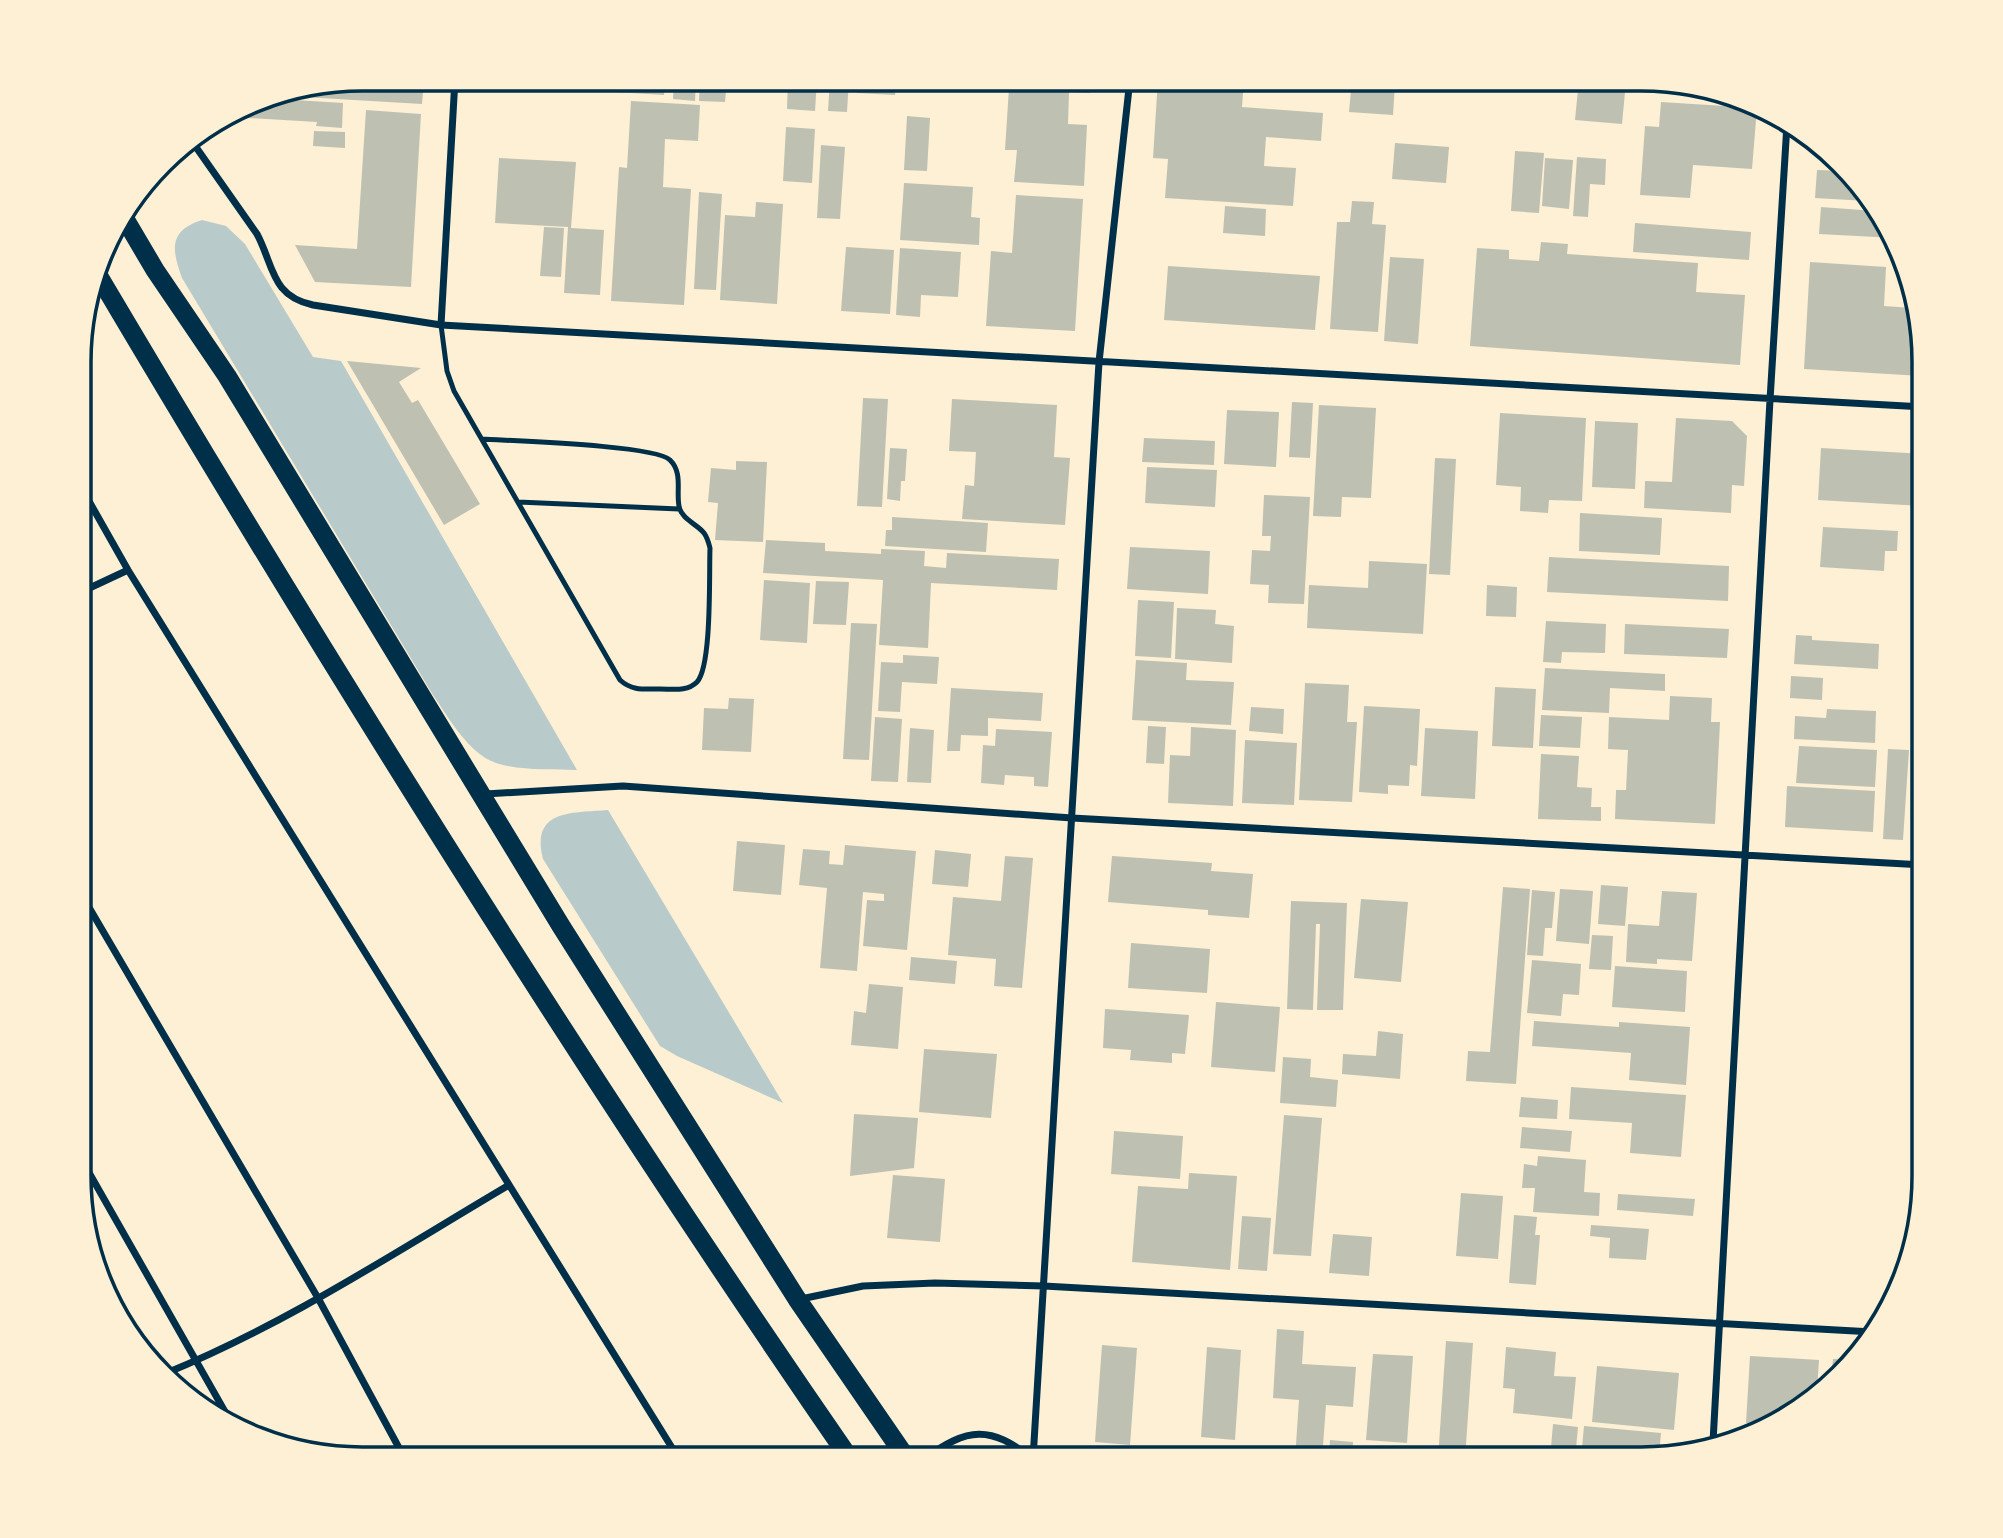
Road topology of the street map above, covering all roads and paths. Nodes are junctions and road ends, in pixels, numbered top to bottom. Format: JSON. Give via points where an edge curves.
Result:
{"nodes":[{"id":1,"x":454,"y":91,"type":"edge"},
{"id":2,"x":1129,"y":91,"type":"edge"},
{"id":3,"x":1786,"y":134,"type":"edge"},
{"id":4,"x":196,"y":148,"type":"edge"},
{"id":5,"x":129,"y":225,"type":"edge"},
{"id":6,"x":103,"y":283,"type":"edge"},
{"id":7,"x":442,"y":325,"type":"junction"},
{"id":8,"x":1100,"y":362,"type":"junction"},
{"id":9,"x":1770,"y":400,"type":"junction"},
{"id":10,"x":1912,"y":406,"type":"edge"},
{"id":11,"x":482,"y":439,"type":"junction"},
{"id":12,"x":518,"y":502,"type":"junction"},
{"id":13,"x":91,"y":504,"type":"edge"},
{"id":14,"x":678,"y":509,"type":"junction"},
{"id":15,"x":128,"y":570,"type":"junction"},
{"id":16,"x":91,"y":587,"type":"edge"},
{"id":17,"x":481,"y":794,"type":"junction"},
{"id":18,"x":1072,"y":818,"type":"junction"},
{"id":19,"x":1746,"y":854,"type":"junction"},
{"id":20,"x":1912,"y":864,"type":"edge"},
{"id":21,"x":91,"y":911,"type":"edge"},
{"id":22,"x":91,"y":1176,"type":"edge"},
{"id":23,"x":509,"y":1185,"type":"junction"},
{"id":24,"x":1044,"y":1286,"type":"junction"},
{"id":25,"x":318,"y":1298,"type":"junction"},
{"id":26,"x":797,"y":1299,"type":"junction"},
{"id":27,"x":1719,"y":1322,"type":"junction"},
{"id":28,"x":1862,"y":1331,"type":"edge"},
{"id":29,"x":197,"y":1360,"type":"junction"},
{"id":30,"x":173,"y":1370,"type":"edge"},
{"id":31,"x":224,"y":1409,"type":"edge"},
{"id":32,"x":1713,"y":1437,"type":"edge"},
{"id":33,"x":399,"y":1447,"type":"edge"},
{"id":34,"x":672,"y":1447,"type":"edge"},
{"id":35,"x":842,"y":1447,"type":"edge"},
{"id":36,"x":899,"y":1447,"type":"edge"},
{"id":37,"x":943,"y":1447,"type":"edge"},
{"id":38,"x":1018,"y":1447,"type":"edge"},
{"id":39,"x":1034,"y":1447,"type":"edge"}],
"edges":[{"from":1,"to":7,"type":"street"},
{"from":2,"to":8,"type":"street"},
{"from":3,"to":9,"type":"street"},
{"from":4,"to":7,"type":"street","via":[[257,234],[278,285],[298,302]]},
{"from":5,"to":17,"type":"highway","via":[[227,376]]},
{"from":6,"to":35,"type":"highway","via":[[422,809],[724,1278]]},
{"from":7,"to":8,"type":"street"},
{"from":7,"to":11,"type":"lane","via":[[454,391]]},
{"from":8,"to":9,"type":"street"},
{"from":8,"to":18,"type":"street"},
{"from":9,"to":10,"type":"street"},
{"from":9,"to":19,"type":"street"},
{"from":11,"to":12,"type":"lane"},
{"from":11,"to":14,"type":"lane","via":[[668,457],[678,477]]},
{"from":12,"to":14,"type":"lane"},
{"from":12,"to":14,"type":"lane","via":[[620,680],[639,690],[687,689],[697,682],[706,661],[710,548],[704,533]]},
{"from":13,"to":15,"type":"street"},
{"from":15,"to":16,"type":"street"},
{"from":15,"to":23,"type":"street"},
{"from":17,"to":18,"type":"street","via":[[623,786]]},
{"from":17,"to":26,"type":"highway"},
{"from":18,"to":19,"type":"street"},
{"from":18,"to":24,"type":"street"},
{"from":19,"to":20,"type":"street"},
{"from":19,"to":27,"type":"street"},
{"from":21,"to":25,"type":"street"},
{"from":22,"to":29,"type":"street"},
{"from":23,"to":25,"type":"street"},
{"from":23,"to":34,"type":"street"},
{"from":24,"to":26,"type":"street","via":[[863,1286]]},
{"from":24,"to":27,"type":"street"},
{"from":24,"to":39,"type":"street"},
{"from":25,"to":29,"type":"street"},
{"from":25,"to":33,"type":"street"},
{"from":26,"to":36,"type":"highway"},
{"from":27,"to":28,"type":"street"},
{"from":27,"to":32,"type":"street"},
{"from":29,"to":30,"type":"street"},
{"from":29,"to":31,"type":"street"},
{"from":37,"to":38,"type":"street","via":[[959,1437],[982,1434],[1009,1440]]}]}
